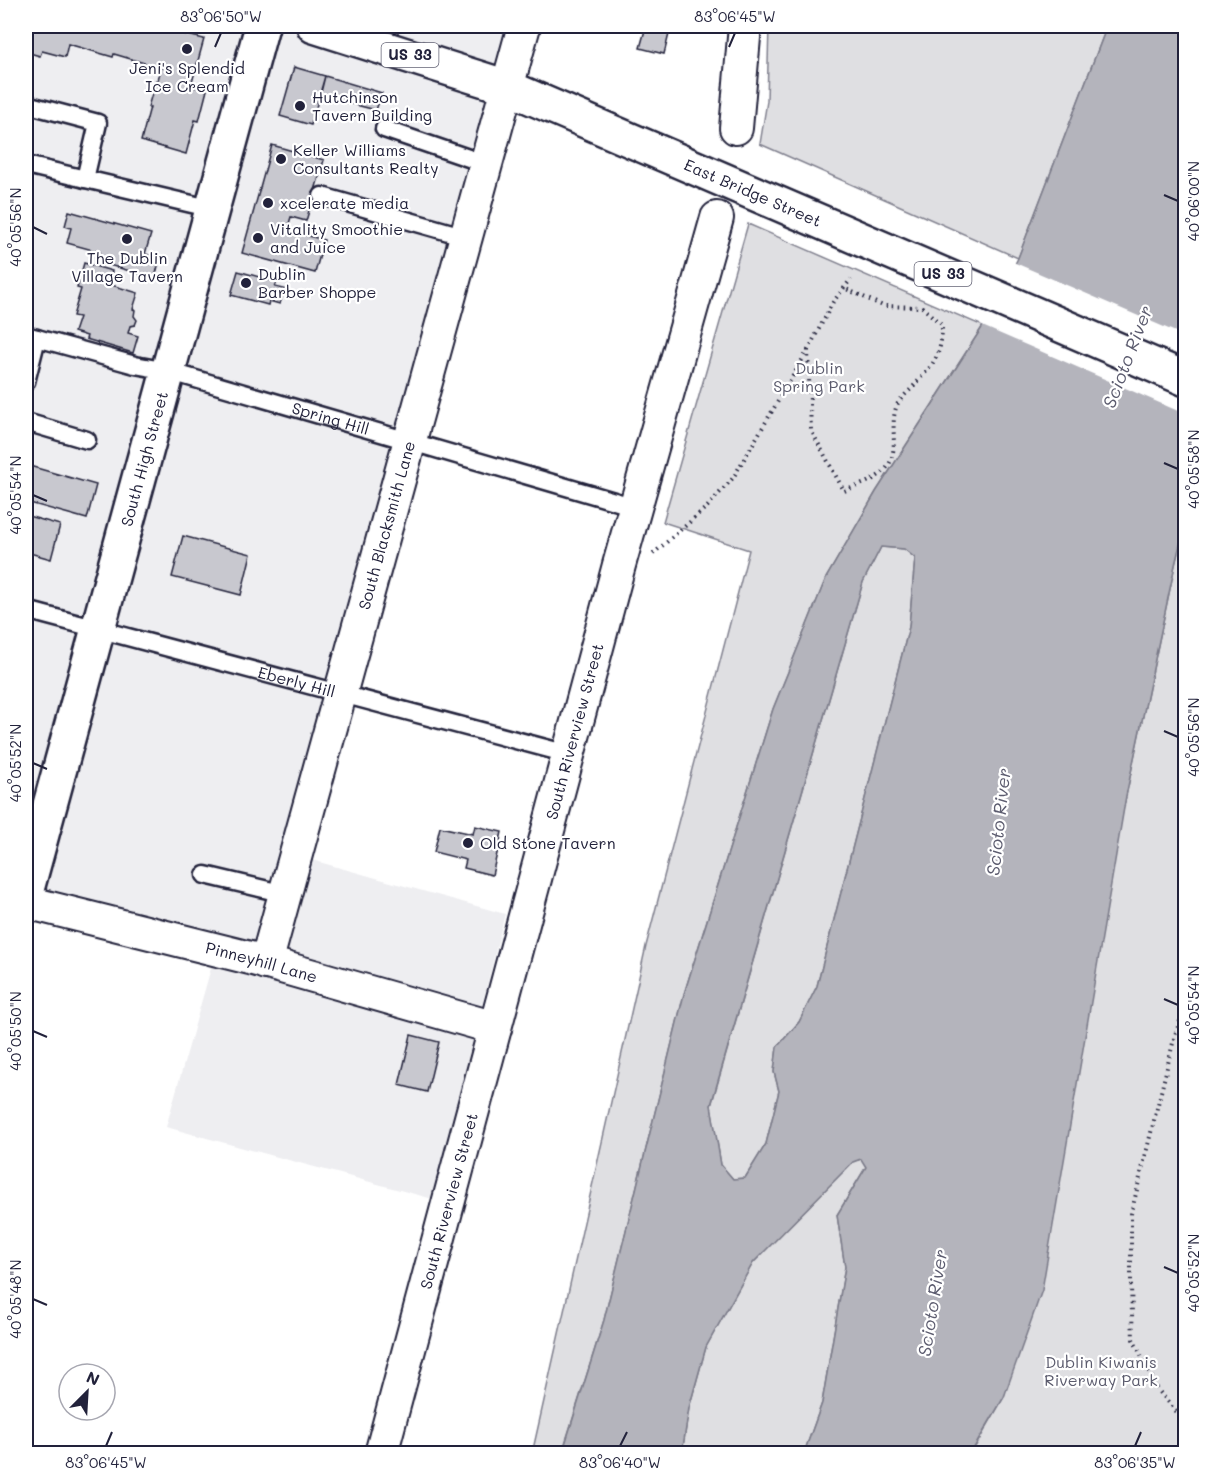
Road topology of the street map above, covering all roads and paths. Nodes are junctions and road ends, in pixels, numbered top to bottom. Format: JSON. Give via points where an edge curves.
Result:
{"nodes":[{"id":1,"x":262,"y":26,"type":"edge"},
{"id":2,"x":314,"y":26,"type":"edge"},
{"id":3,"x":524,"y":26,"type":"edge"},
{"id":4,"x":745,"y":26,"type":"edge"},
{"id":5,"x":507,"y":87,"type":"junction"},
{"id":6,"x":26,"y":104,"type":"edge"},
{"id":7,"x":736,"y":128,"type":"dead end"},
{"id":8,"x":384,"y":129,"type":"dead end"},
{"id":9,"x":486,"y":164,"type":"junction"},
{"id":10,"x":26,"y":165,"type":"edge"},
{"id":11,"x":85,"y":179,"type":"junction"},
{"id":12,"x":322,"y":196,"type":"dead end"},
{"id":13,"x":213,"y":209,"type":"junction"},
{"id":14,"x":717,"y":218,"type":"dead end"},
{"id":15,"x":466,"y":237,"type":"junction"},
{"id":16,"x":851,"y":279,"type":"dead end"},
{"id":17,"x":844,"y":288,"type":"junction"},
{"id":18,"x":31,"y":336,"type":"edge"},
{"id":19,"x":808,"y":350,"type":"junction"},
{"id":20,"x":168,"y":371,"type":"junction"},
{"id":21,"x":1185,"y":379,"type":"edge"},
{"id":22,"x":26,"y":382,"type":"edge"},
{"id":23,"x":26,"y":422,"type":"edge"},
{"id":24,"x":87,"y":440,"type":"dead end"},
{"id":25,"x":410,"y":441,"type":"junction"},
{"id":26,"x":635,"y":507,"type":"junction"},
{"id":27,"x":619,"y":565,"type":"junction"},
{"id":28,"x":26,"y":610,"type":"edge"},
{"id":29,"x":98,"y":629,"type":"junction"},
{"id":30,"x":340,"y":694,"type":"junction"},
{"id":31,"x":568,"y":754,"type":"junction"},
{"id":32,"x":1185,"y":781,"type":"edge"},
{"id":33,"x":1185,"y":793,"type":"edge"},
{"id":34,"x":205,"y":875,"type":"dead end"},
{"id":35,"x":28,"y":877,"type":"edge"},
{"id":36,"x":285,"y":894,"type":"junction"},
{"id":37,"x":26,"y":902,"type":"edge"},
{"id":38,"x":266,"y":963,"type":"junction"},
{"id":39,"x":1185,"y":1004,"type":"edge"},
{"id":40,"x":495,"y":1028,"type":"junction"},
{"id":41,"x":1185,"y":1423,"type":"edge"},
{"id":42,"x":381,"y":1454,"type":"edge"}],
"edges":[{"from":1,"to":13,"type":"main road","name":"South High Street"},
{"from":2,"to":5,"type":"main road","name":"East Bridge Street","number":"US 33"},
{"from":3,"to":5,"type":"street","name":"South Blacksmith Lane"},
{"from":4,"to":7,"type":"street"},
{"from":5,"to":9,"type":"street","name":"South Blacksmith Lane"},
{"from":5,"to":21,"type":"main road","name":"East Bridge Street","number":"US 33"},
{"from":6,"to":11,"type":"lane","via":[[98,123]]},
{"from":8,"to":9,"type":"lane"},
{"from":9,"to":15,"type":"street","name":"South Blacksmith Lane"},
{"from":10,"to":11,"type":"lane"},
{"from":11,"to":13,"type":"lane"},
{"from":12,"to":15,"type":"lane"},
{"from":13,"to":20,"type":"main road","name":"South High Street"},
{"from":14,"to":26,"type":"street","name":"South Riverview Street"},
{"from":15,"to":25,"type":"street","name":"South Blacksmith Lane"},
{"from":16,"to":17,"type":"path"},
{"from":17,"to":19,"type":"path"},
{"from":17,"to":19,"type":"path","via":[[883,306],[922,307],[942,325],[942,342],[934,364],[898,404],[893,426],[895,446],[889,466],[879,476],[844,491],[811,430]]},
{"from":18,"to":20,"type":"lane","name":"Spring Hill"},
{"from":18,"to":22,"type":"lane"},
{"from":19,"to":27,"type":"path","via":[[733,478],[648,558]]},
{"from":20,"to":25,"type":"lane","name":"Spring Hill"},
{"from":20,"to":29,"type":"main road","name":"South High Street"},
{"from":23,"to":24,"type":"lane"},
{"from":25,"to":26,"type":"lane","name":"Spring Hill"},
{"from":25,"to":30,"type":"street","name":"South Blacksmith Lane"},
{"from":26,"to":27,"type":"street","name":"South Riverview Street"},
{"from":27,"to":31,"type":"street","name":"South Riverview Street"},
{"from":28,"to":29,"type":"lane","name":"Eberly Hill"},
{"from":29,"to":30,"type":"lane","name":"Eberly Hill"},
{"from":29,"to":35,"type":"main road","name":"South High Street"},
{"from":30,"to":31,"type":"lane","name":"Eberly Hill"},
{"from":30,"to":36,"type":"street","name":"South Blacksmith Lane"},
{"from":31,"to":40,"type":"street","name":"South Riverview Street"},
{"from":32,"to":33,"type":"path"},
{"from":34,"to":36,"type":"lane"},
{"from":36,"to":38,"type":"street","name":"South Blacksmith Lane"},
{"from":37,"to":38,"type":"street","name":"Pinneyhill Lane"},
{"from":38,"to":40,"type":"street","name":"Pinneyhill Lane"},
{"from":39,"to":41,"type":"path","via":[[1131,1214],[1131,1287],[1133,1339],[1158,1390]]},
{"from":40,"to":42,"type":"street","name":"South Riverview Street"}]}
